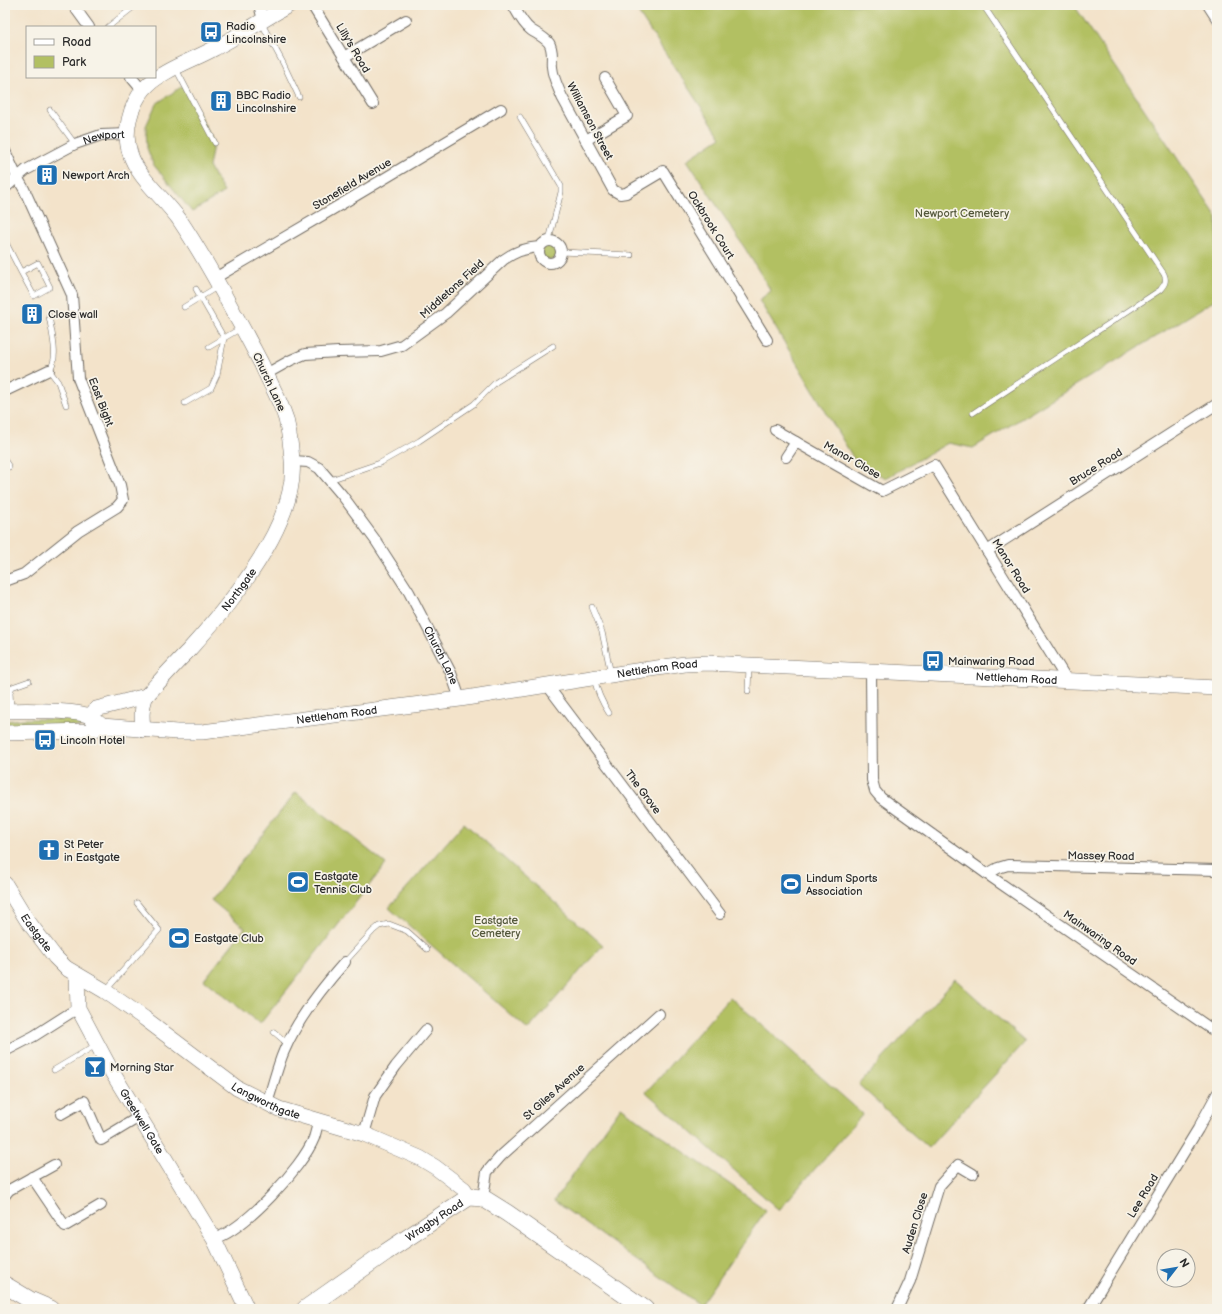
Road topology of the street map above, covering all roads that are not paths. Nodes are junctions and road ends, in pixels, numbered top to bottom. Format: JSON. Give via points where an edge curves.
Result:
{"nodes":[{"id":1,"x":73,"y":5,"type":"edge"},
{"id":2,"x":136,"y":5,"type":"edge"},
{"id":3,"x":260,"y":5,"type":"edge"},
{"id":4,"x":312,"y":5,"type":"edge"},
{"id":5,"x":512,"y":5,"type":"edge"},
{"id":6,"x":984,"y":5,"type":"edge"},
{"id":7,"x":1208,"y":5,"type":"edge"},
{"id":8,"x":283,"y":6,"type":"edge"},
{"id":9,"x":1217,"y":19,"type":"edge"},
{"id":10,"x":262,"y":20,"type":"junction"},
{"id":11,"x":406,"y":20,"type":"dead end"},
{"id":12,"x":88,"y":26,"type":"edge"},
{"id":13,"x":109,"y":26,"type":"edge"},
{"id":14,"x":344,"y":57,"type":"junction"},
{"id":15,"x":175,"y":68,"type":"junction"},
{"id":16,"x":132,"y":78,"type":"edge"},
{"id":17,"x":605,"y":78,"type":"dead end"},
{"id":18,"x":142,"y":90,"type":"junction"},
{"id":19,"x":299,"y":97,"type":"dead end"},
{"id":20,"x":373,"y":104,"type":"dead end"},
{"id":21,"x":501,"y":109,"type":"dead end"},
{"id":22,"x":50,"y":110,"type":"dead end"},
{"id":23,"x":520,"y":117,"type":"dead end"},
{"id":24,"x":128,"y":134,"type":"junction"},
{"id":25,"x":586,"y":140,"type":"junction"},
{"id":26,"x":215,"y":143,"type":"dead end"},
{"id":27,"x":75,"y":144,"type":"junction"},
{"id":28,"x":5,"y":151,"type":"edge"},
{"id":29,"x":17,"y":177,"type":"junction"},
{"id":30,"x":5,"y":188,"type":"edge"},
{"id":31,"x":613,"y":190,"type":"joint"},
{"id":32,"x":5,"y":240,"type":"edge"},
{"id":33,"x":549,"y":240,"type":"junction"},
{"id":34,"x":539,"y":247,"type":"junction"},
{"id":35,"x":561,"y":252,"type":"junction"},
{"id":36,"x":631,"y":255,"type":"dead end"},
{"id":37,"x":21,"y":272,"type":"junction"},
{"id":38,"x":217,"y":282,"type":"junction"},
{"id":39,"x":196,"y":289,"type":"dead end"},
{"id":40,"x":200,"y":297,"type":"junction"},
{"id":41,"x":184,"y":307,"type":"dead end"},
{"id":42,"x":49,"y":316,"type":"dead end"},
{"id":43,"x":242,"y":328,"type":"junction"},
{"id":44,"x":224,"y":338,"type":"junction"},
{"id":45,"x":767,"y":340,"type":"dead end"},
{"id":46,"x":553,"y":346,"type":"dead end"},
{"id":47,"x":209,"y":347,"type":"dead end"},
{"id":48,"x":49,"y":370,"type":"junction"},
{"id":49,"x":266,"y":374,"type":"junction"},
{"id":50,"x":5,"y":392,"type":"edge"},
{"id":51,"x":185,"y":403,"type":"dead end"},
{"id":52,"x":1217,"y":404,"type":"edge"},
{"id":53,"x":66,"y":405,"type":"dead end"},
{"id":54,"x":973,"y":413,"type":"dead end"},
{"id":55,"x":775,"y":430,"type":"dead end"},
{"id":56,"x":796,"y":442,"type":"junction"},
{"id":57,"x":786,"y":457,"type":"dead end"},
{"id":58,"x":5,"y":461,"type":"edge"},
{"id":59,"x":292,"y":462,"type":"junction"},
{"id":60,"x":9,"y":466,"type":"dead end"},
{"id":61,"x":934,"y":466,"type":"joint"},
{"id":62,"x":330,"y":480,"type":"junction"},
{"id":63,"x":987,"y":551,"type":"junction"},
{"id":64,"x":5,"y":581,"type":"edge"},
{"id":65,"x":592,"y":607,"type":"dead end"},
{"id":66,"x":749,"y":664,"type":"junction"},
{"id":67,"x":871,"y":670,"type":"junction"},
{"id":68,"x":612,"y":675,"type":"junction"},
{"id":69,"x":594,"y":678,"type":"junction"},
{"id":70,"x":1067,"y":680,"type":"junction"},
{"id":71,"x":28,"y":681,"type":"dead end"},
{"id":72,"x":5,"y":682,"type":"edge"},
{"id":73,"x":547,"y":685,"type":"junction"},
{"id":74,"x":1217,"y":688,"type":"edge"},
{"id":75,"x":748,"y":691,"type":"dead end"},
{"id":76,"x":10,"y":692,"type":"junction"},
{"id":77,"x":146,"y":696,"type":"junction"},
{"id":78,"x":460,"y":700,"type":"junction"},
{"id":79,"x":8,"y":711,"type":"edge"},
{"id":80,"x":609,"y":713,"type":"dead end"},
{"id":81,"x":90,"y":717,"type":"junction"},
{"id":82,"x":102,"y":726,"type":"junction"},
{"id":83,"x":143,"y":730,"type":"junction"},
{"id":84,"x":5,"y":734,"type":"edge"},
{"id":85,"x":1217,"y":870,"type":"edge"},
{"id":86,"x":987,"y":874,"type":"junction"},
{"id":87,"x":5,"y":884,"type":"edge"},
{"id":88,"x":136,"y":903,"type":"dead end"},
{"id":89,"x":720,"y":914,"type":"dead end"},
{"id":90,"x":427,"y":949,"type":"dead end"},
{"id":91,"x":345,"y":962,"type":"joint"},
{"id":92,"x":77,"y":975,"type":"junction"},
{"id":93,"x":105,"y":991,"type":"junction"},
{"id":94,"x":78,"y":1008,"type":"junction"},
{"id":95,"x":659,"y":1014,"type":"dead end"},
{"id":96,"x":426,"y":1030,"type":"dead end"},
{"id":97,"x":274,"y":1032,"type":"dead end"},
{"id":98,"x":1217,"y":1033,"type":"edge"},
{"id":99,"x":97,"y":1044,"type":"junction"},
{"id":100,"x":288,"y":1044,"type":"junction"},
{"id":101,"x":5,"y":1051,"type":"edge"},
{"id":102,"x":54,"y":1070,"type":"dead end"},
{"id":103,"x":1217,"y":1094,"type":"edge"},
{"id":104,"x":267,"y":1103,"type":"junction"},
{"id":105,"x":61,"y":1114,"type":"dead end"},
{"id":106,"x":139,"y":1117,"type":"junction"},
{"id":107,"x":319,"y":1120,"type":"junction"},
{"id":108,"x":364,"y":1134,"type":"junction"},
{"id":109,"x":54,"y":1165,"type":"dead end"},
{"id":110,"x":973,"y":1174,"type":"dead end"},
{"id":111,"x":32,"y":1177,"type":"junction"},
{"id":112,"x":5,"y":1195,"type":"edge"},
{"id":113,"x":476,"y":1197,"type":"junction"},
{"id":114,"x":101,"y":1205,"type":"dead end"},
{"id":115,"x":214,"y":1239,"type":"junction"},
{"id":116,"x":5,"y":1285,"type":"edge"},
{"id":117,"x":51,"y":1309,"type":"edge"},
{"id":118,"x":247,"y":1309,"type":"edge"},
{"id":119,"x":305,"y":1309,"type":"edge"},
{"id":120,"x":645,"y":1309,"type":"edge"},
{"id":121,"x":897,"y":1309,"type":"edge"},
{"id":122,"x":1088,"y":1309,"type":"edge"}],
"edges":[{"from":1,"to":12,"type":"street"},
{"from":2,"to":13,"type":"lane"},
{"from":3,"to":10,"type":"street"},
{"from":4,"to":14,"type":"street","name":"Lilly's Road"},
{"from":5,"to":25,"type":"street","name":"Williamson Street","via":[[530,29],[549,44],[553,54],[552,67],[556,82]]},
{"from":6,"to":54,"type":"lane","via":[[1166,278],[1160,290]]},
{"from":7,"to":9,"type":"street"},
{"from":8,"to":10,"type":"street","name":"Newport"},
{"from":10,"to":15,"type":"street","name":"Newport","via":[[214,49]]},
{"from":10,"to":19,"type":"lane"},
{"from":11,"to":14,"type":"street"},
{"from":14,"to":20,"type":"street","name":"Lilly's Road"},
{"from":15,"to":18,"type":"street","name":"Newport"},
{"from":15,"to":26,"type":"lane"},
{"from":16,"to":18,"type":"street"},
{"from":17,"to":25,"type":"street","via":[[627,116]]},
{"from":18,"to":24,"type":"street","name":"Newport","via":[[133,108]]},
{"from":21,"to":38,"type":"street","name":"Stonefield Avenue"},
{"from":22,"to":27,"type":"lane"},
{"from":23,"to":33,"type":"lane","via":[[561,186]]},
{"from":24,"to":27,"type":"street","name":"Newport","via":[[101,135]]},
{"from":24,"to":38,"type":"street","name":"Church Lane","via":[[129,151],[135,164],[178,218]]},
{"from":25,"to":31,"type":"street","name":"Williamson Street"},
{"from":27,"to":29,"type":"street","name":"Newport"},
{"from":28,"to":29,"type":"street"},
{"from":29,"to":30,"type":"street","name":"Newport"},
{"from":29,"to":64,"type":"street","name":"East Bight","via":[[72,295],[78,378],[120,485],[123,500],[117,507],[78,531],[24,574]]},
{"from":31,"to":45,"type":"street","name":"Ockbrook Court","via":[[620,194],[626,193],[663,172]]},
{"from":32,"to":37,"type":"lane"},
{"from":33,"to":34,"type":"street","name":"Middletons Field"},
{"from":33,"to":35,"type":"street","via":[[559,245]]},
{"from":34,"to":35,"type":"street","via":[[538,254],[545,262],[556,261]]},
{"from":34,"to":49,"type":"street","name":"Middletons Field","via":[[513,253],[503,260],[446,314],[402,345],[381,350],[305,354]]},
{"from":35,"to":36,"type":"lane"},
{"from":37,"to":37,"type":"lane","via":[[38,263],[50,287],[34,296]]},
{"from":38,"to":40,"type":"lane"},
{"from":38,"to":43,"type":"street","name":"Church Lane"},
{"from":39,"to":40,"type":"lane"},
{"from":40,"to":41,"type":"lane"},
{"from":40,"to":44,"type":"lane"},
{"from":42,"to":48,"type":"lane","via":[[55,356]]},
{"from":43,"to":44,"type":"lane"},
{"from":43,"to":49,"type":"street","name":"Church Lane"},
{"from":44,"to":47,"type":"lane"},
{"from":44,"to":51,"type":"lane","via":[[217,375],[211,388]]},
{"from":46,"to":62,"type":"lane","via":[[496,382],[474,404],[419,441],[380,463]]},
{"from":48,"to":50,"type":"street","via":[[32,374]]},
{"from":48,"to":53,"type":"lane","via":[[58,382]]},
{"from":49,"to":59,"type":"street","name":"Church Lane","via":[[286,421]]},
{"from":52,"to":63,"type":"street","name":"Bruce Road"},
{"from":55,"to":56,"type":"street"},
{"from":56,"to":57,"type":"street"},
{"from":56,"to":61,"type":"street","name":"Manor Close","via":[[882,491]]},
{"from":58,"to":60,"type":"lane"},
{"from":59,"to":62,"type":"street","name":"Church Lane","via":[[314,464]]},
{"from":59,"to":77,"type":"street","name":"Northgate","via":[[291,486],[286,504],[278,525],[254,569],[216,619]]},
{"from":61,"to":63,"type":"street","name":"Manor Road"},
{"from":62,"to":78,"type":"street","name":"Church Lane","via":[[376,541],[409,592],[451,673]]},
{"from":63,"to":70,"type":"street","name":"Manor Road"},
{"from":65,"to":68,"type":"lane","via":[[602,632]]},
{"from":66,"to":67,"type":"street","name":"Nettleham Road"},
{"from":66,"to":68,"type":"street","name":"Nettleham Road","via":[[685,664]]},
{"from":66,"to":75,"type":"lane"},
{"from":67,"to":70,"type":"street","name":"Nettleham Road"},
{"from":67,"to":86,"type":"street","name":"Mainwaring Road","via":[[872,780],[875,791],[881,798]]},
{"from":68,"to":69,"type":"street","name":"Nettleham Road"},
{"from":69,"to":73,"type":"street","name":"Nettleham Road"},
{"from":69,"to":80,"type":"lane","via":[[597,692]]},
{"from":70,"to":74,"type":"street","name":"Nettleham Road"},
{"from":71,"to":76,"type":"lane","via":[[12,687]]},
{"from":72,"to":76,"type":"lane"},
{"from":73,"to":78,"type":"street","name":"Nettleham Road"},
{"from":73,"to":89,"type":"street","name":"The Grove"},
{"from":76,"to":79,"type":"lane"},
{"from":77,"to":81,"type":"street","via":[[96,709]]},
{"from":77,"to":83,"type":"street","via":[[142,715]]},
{"from":78,"to":83,"type":"street","name":"Nettleham Road","via":[[202,732]]},
{"from":79,"to":81,"type":"street","via":[[75,713]]},
{"from":81,"to":82,"type":"street"},
{"from":82,"to":83,"type":"street","name":"Nettleham Road"},
{"from":82,"to":84,"type":"street","via":[[90,731]]},
{"from":85,"to":86,"type":"street","name":"Massey Road","via":[[1008,866]]},
{"from":86,"to":98,"type":"street","name":"Mainwaring Road"},
{"from":87,"to":92,"type":"street","name":"Eastgate","via":[[27,920],[55,957]]},
{"from":88,"to":93,"type":"lane","via":[[159,930]]},
{"from":90,"to":91,"type":"lane","via":[[407,931],[389,924],[379,926],[373,931]]},
{"from":91,"to":100,"type":"street","via":[[310,1004]]},
{"from":92,"to":93,"type":"street","name":"Langworthgate"},
{"from":92,"to":94,"type":"street","name":"Greetwell Gate"},
{"from":93,"to":104,"type":"street","name":"Langworthgate","via":[[237,1088]]},
{"from":94,"to":99,"type":"street","name":"Greetwell Gate"},
{"from":94,"to":101,"type":"street"},
{"from":95,"to":113,"type":"street","name":"St Giles Avenue","via":[[500,1156],[487,1172]]},
{"from":96,"to":108,"type":"street","via":[[396,1066],[376,1096]]},
{"from":97,"to":100,"type":"lane"},
{"from":99,"to":102,"type":"lane"},
{"from":99,"to":106,"type":"street","name":"Greetwell Gate"},
{"from":100,"to":104,"type":"street"},
{"from":103,"to":122,"type":"street","name":"Lee Road"},
{"from":104,"to":107,"type":"street","name":"Langworthgate"},
{"from":105,"to":106,"type":"street","via":[[84,1101],[101,1140]]},
{"from":106,"to":115,"type":"street","name":"Greetwell Gate"},
{"from":107,"to":108,"type":"street","name":"Langworthgate"},
{"from":107,"to":115,"type":"street","via":[[308,1150],[281,1185],[226,1235]]},
{"from":108,"to":113,"type":"street","name":"Langworthgate","via":[[425,1161]]},
{"from":109,"to":111,"type":"street"},
{"from":110,"to":121,"type":"street","name":"Auden Close","via":[[958,1165],[939,1186],[910,1281]]},
{"from":111,"to":112,"type":"street"},
{"from":111,"to":114,"type":"street","via":[[65,1226]]},
{"from":113,"to":119,"type":"main road","name":"Wragby Road","via":[[379,1256]]},
{"from":113,"to":120,"type":"main road","via":[[513,1217]]},
{"from":115,"to":118,"type":"street","name":"Greetwell Gate"},
{"from":116,"to":117,"type":"main road"}]}
